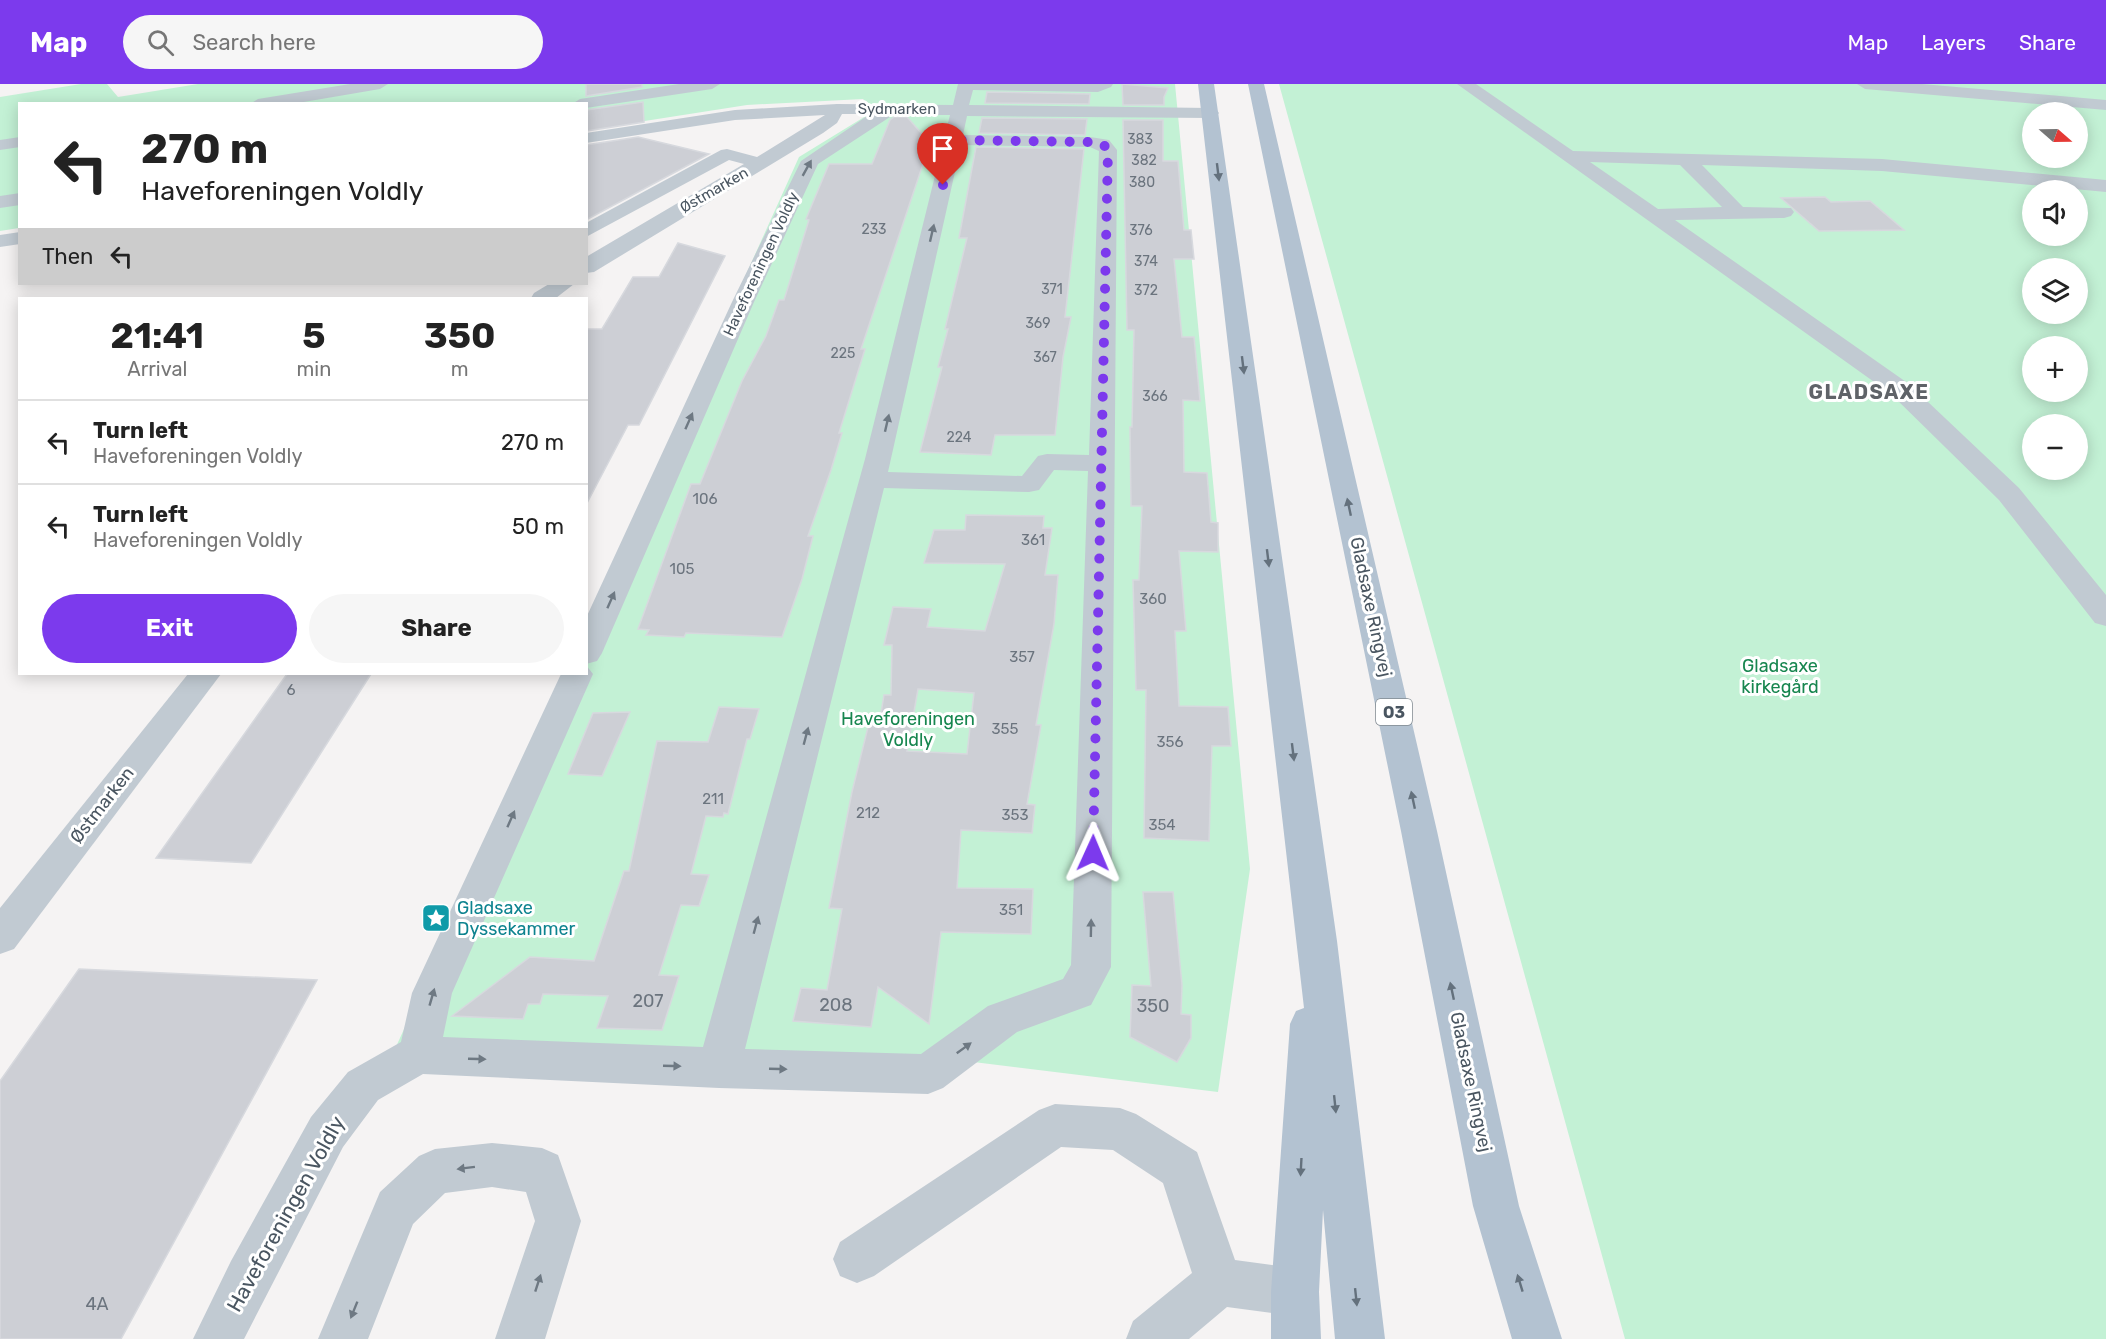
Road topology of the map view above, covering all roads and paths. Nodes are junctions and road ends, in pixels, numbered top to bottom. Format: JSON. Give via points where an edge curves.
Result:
{"nodes":[{"id":1,"x":380,"y":84,"type":"edge"},
{"id":2,"x":712,"y":84,"type":"edge"},
{"id":3,"x":1105,"y":84,"type":"edge"},
{"id":4,"x":1206,"y":84,"type":"edge"},
{"id":5,"x":1256,"y":84,"type":"edge"},
{"id":6,"x":1465,"y":84,"type":"edge"},
{"id":7,"x":1865,"y":84,"type":"edge"},
{"id":8,"x":966,"y":85,"type":"edge"},
{"id":9,"x":315,"y":99,"type":"edge"},
{"id":10,"x":272,"y":102,"type":"edge"},
{"id":11,"x":588,"y":103,"type":"edge"},
{"id":12,"x":2106,"y":105,"type":"edge"},
{"id":13,"x":892,"y":108,"type":"junction"},
{"id":14,"x":837,"y":109,"type":"junction"},
{"id":15,"x":960,"y":110,"type":"junction"},
{"id":16,"x":1210,"y":114,"type":"junction"},
{"id":17,"x":588,"y":138,"type":"edge"},
{"id":18,"x":954,"y":140,"type":"junction"},
{"id":19,"x":18,"y":142,"type":"edge"},
{"id":20,"x":0,"y":145,"type":"edge"},
{"id":21,"x":1570,"y":156,"type":"junction"},
{"id":22,"x":1685,"y":159,"type":"junction"},
{"id":23,"x":760,"y":162,"type":"junction"},
{"id":24,"x":2106,"y":186,"type":"edge"},
{"id":25,"x":18,"y":199,"type":"edge"},
{"id":26,"x":0,"y":202,"type":"edge"},
{"id":27,"x":1784,"y":212,"type":"dead end"},
{"id":28,"x":1738,"y":213,"type":"junction"},
{"id":29,"x":1654,"y":214,"type":"junction"},
{"id":30,"x":591,"y":228,"type":"edge"},
{"id":31,"x":639,"y":233,"type":"junction"},
{"id":32,"x":18,"y":238,"type":"edge"},
{"id":33,"x":0,"y":241,"type":"edge"},
{"id":34,"x":588,"y":266,"type":"edge"},
{"id":35,"x":562,"y":285,"type":"edge"},
{"id":36,"x":544,"y":297,"type":"edge"},
{"id":37,"x":1101,"y":463,"type":"junction"},
{"id":38,"x":873,"y":480,"type":"junction"},
{"id":39,"x":2106,"y":616,"type":"edge"},
{"id":40,"x":588,"y":649,"type":"edge"},
{"id":41,"x":204,"y":675,"type":"edge"},
{"id":42,"x":577,"y":675,"type":"edge"},
{"id":43,"x":0,"y":937,"type":"edge"},
{"id":44,"x":1317,"y":941,"type":"junction"},
{"id":45,"x":418,"y":1054,"type":"junction"},
{"id":46,"x":719,"y":1068,"type":"junction"},
{"id":47,"x":857,"y":1259,"type":"dead end"},
{"id":48,"x":1219,"y":1282,"type":"junction"},
{"id":49,"x":1295,"y":1292,"type":"junction"},
{"id":50,"x":218,"y":1339,"type":"edge"},
{"id":51,"x":343,"y":1339,"type":"edge"},
{"id":52,"x":520,"y":1339,"type":"edge"},
{"id":53,"x":1152,"y":1339,"type":"edge"},
{"id":54,"x":1296,"y":1339,"type":"edge"},
{"id":55,"x":1360,"y":1339,"type":"edge"},
{"id":56,"x":1537,"y":1339,"type":"edge"}],
"edges":[{"from":1,"to":9,"type":"street"},
{"from":2,"to":11,"type":"street"},
{"from":3,"to":8,"type":"street"},
{"from":4,"to":16,"type":"main road"},
{"from":56,"to":5,"type":"main road","name":"Gladsaxe Ringvej","number":"O3","one_way":true,"via":[[1496,1206],[1417,819]]},
{"from":6,"to":21,"type":"street"},
{"from":7,"to":12,"type":"street"},
{"from":8,"to":15,"type":"street"},
{"from":9,"to":10,"type":"street"},
{"from":13,"to":14,"type":"street","name":"Sydmarken"},
{"from":13,"to":15,"type":"street","name":"Sydmarken"},
{"from":40,"to":13,"type":"street","name":"Haveforeningen Voldly","one_way":true,"via":[[810,161]]},
{"from":14,"to":17,"type":"street","name":"Sydmarken","via":[[735,115]]},
{"from":14,"to":23,"type":"street","name":"Østmarken","via":[[817,129]]},
{"from":15,"to":16,"type":"street","name":"Sydmarken"},
{"from":15,"to":18,"type":"street"},
{"from":16,"to":44,"type":"main road","one_way":true},
{"from":18,"to":37,"type":"street","via":[[1090,142],[1103,144],[1108,150]]},
{"from":38,"to":18,"type":"street","one_way":true},
{"from":19,"to":20,"type":"street"},
{"from":21,"to":22,"type":"street"},
{"from":21,"to":29,"type":"street"},
{"from":22,"to":24,"type":"street","via":[[1933,168]]},
{"from":22,"to":28,"type":"street"},
{"from":23,"to":30,"type":"street","via":[[727,154]]},
{"from":23,"to":31,"type":"street","name":"Østmarken"},
{"from":25,"to":26,"type":"street"},
{"from":27,"to":28,"type":"street"},
{"from":28,"to":29,"type":"street"},
{"from":29,"to":39,"type":"street","via":[[1899,389],[2009,494]]},
{"from":30,"to":31,"type":"street"},
{"from":31,"to":34,"type":"street","name":"Østmarken"},
{"from":32,"to":33,"type":"street"},
{"from":35,"to":36,"type":"street"},
{"from":37,"to":38,"type":"street","via":[[1047,462],[1029,484]]},
{"from":46,"to":37,"type":"street","one_way":true,"via":[[928,1074],[1003,1019],[1077,992],[1090,967]]},
{"from":46,"to":38,"type":"street","one_way":true},
{"from":41,"to":43,"type":"street","name":"Østmarken"},
{"from":45,"to":42,"type":"street","one_way":true,"via":[[432,993]]},
{"from":44,"to":49,"type":"main road","one_way":true},
{"from":44,"to":55,"type":"main road","one_way":true},
{"from":45,"to":46,"type":"street","one_way":true},
{"from":45,"to":50,"type":"street","name":"Haveforeningen Voldly","via":[[363,1086],[327,1132]]},
{"from":47,"to":48,"type":"street","via":[[1055,1125],[1120,1129],[1181,1168]]},
{"from":48,"to":49,"type":"street"},
{"from":48,"to":53,"type":"street"},
{"from":49,"to":54,"type":"main road"},
{"from":52,"to":51,"type":"street","one_way":true,"via":[[558,1221],[542,1171],[492,1165],[435,1172],[396,1208]]}]}
